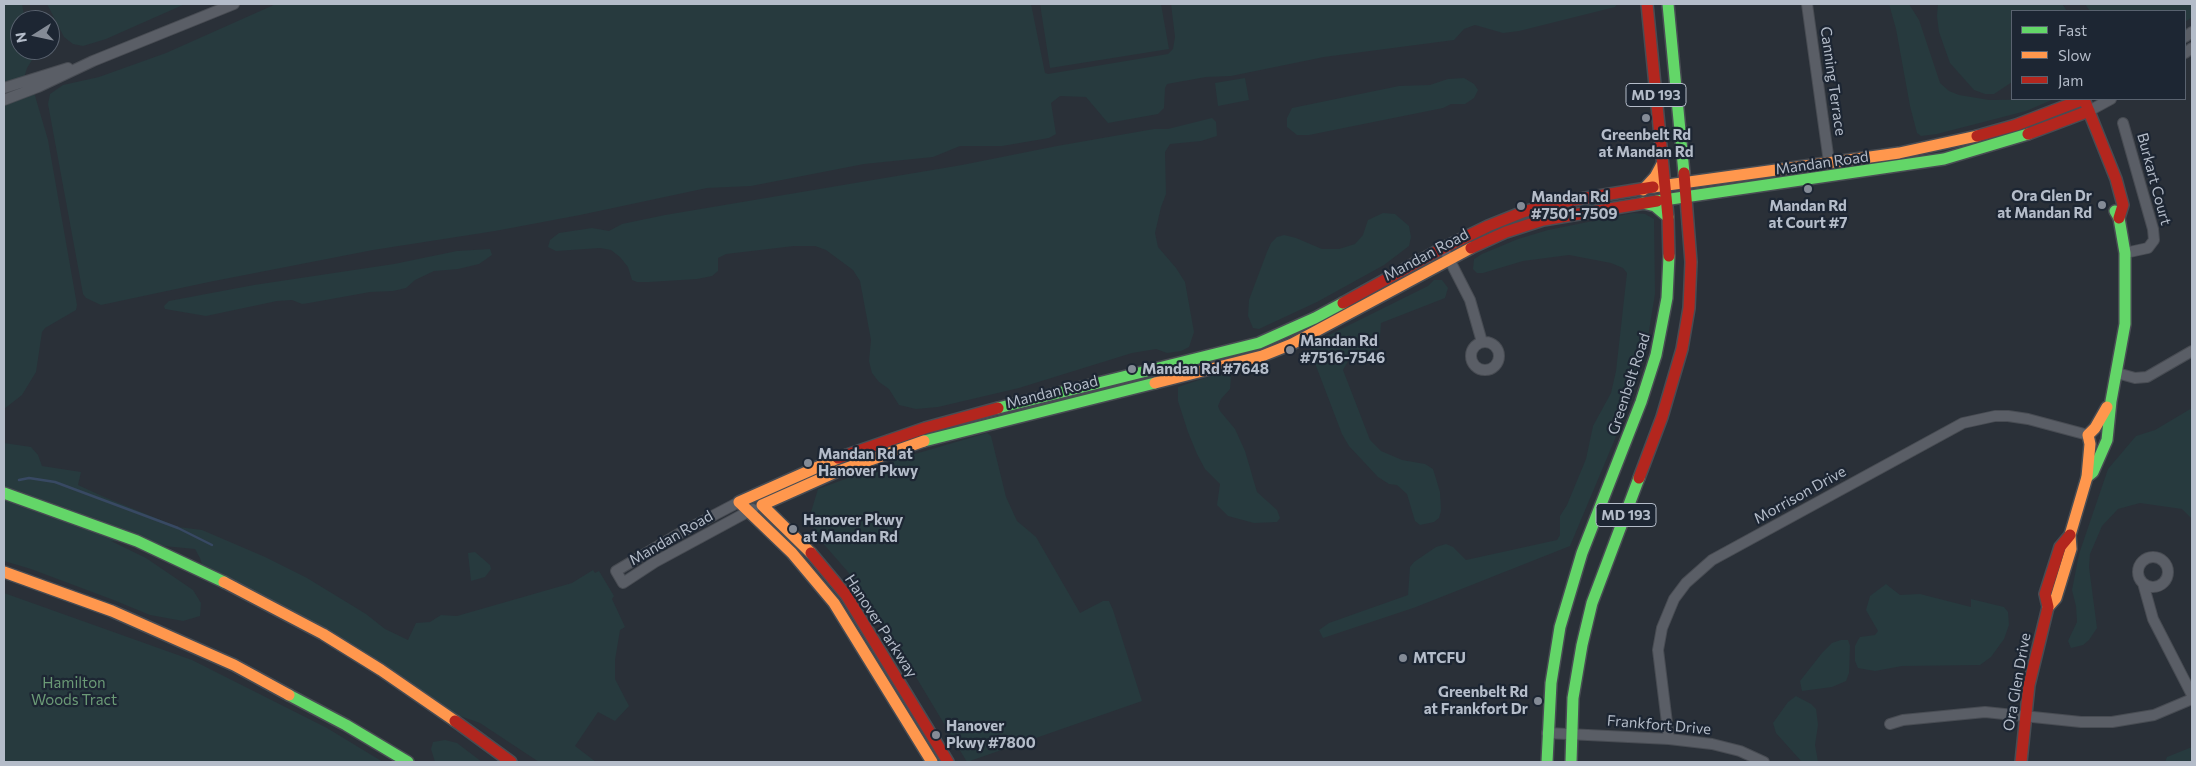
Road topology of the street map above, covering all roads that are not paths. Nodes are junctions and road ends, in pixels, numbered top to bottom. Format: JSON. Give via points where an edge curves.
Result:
{"nodes":[{"id":1,"x":234,"y":4,"type":"edge"},
{"id":2,"x":1647,"y":4,"type":"edge"},
{"id":3,"x":1668,"y":4,"type":"edge"},
{"id":4,"x":1807,"y":4,"type":"edge"},
{"id":5,"x":93,"y":62,"type":"junction"},
{"id":6,"x":4,"y":88,"type":"edge"},
{"id":7,"x":4,"y":100,"type":"edge"},
{"id":8,"x":2082,"y":100,"type":"edge"},
{"id":9,"x":2109,"y":100,"type":"edge"},
{"id":10,"x":2085,"y":113,"type":"junction"},
{"id":11,"x":2123,"y":123,"type":"dead end"},
{"id":12,"x":1829,"y":162,"type":"junction"},
{"id":13,"x":1662,"y":164,"type":"junction"},
{"id":14,"x":1686,"y":182,"type":"junction"},
{"id":15,"x":1665,"y":187,"type":"junction"},
{"id":16,"x":1643,"y":190,"type":"junction"},
{"id":17,"x":1688,"y":197,"type":"junction"},
{"id":18,"x":1666,"y":200,"type":"junction"},
{"id":19,"x":1643,"y":203,"type":"junction"},
{"id":20,"x":1668,"y":217,"type":"junction"},
{"id":21,"x":1443,"y":248,"type":"junction"},
{"id":22,"x":2125,"y":253,"type":"junction"},
{"id":23,"x":1449,"y":260,"type":"junction"},
{"id":24,"x":1482,"y":342,"type":"dead end"},
{"id":25,"x":2192,"y":351,"type":"edge"},
{"id":26,"x":2117,"y":373,"type":"junction"},
{"id":27,"x":2110,"y":402,"type":"junction"},
{"id":28,"x":2091,"y":436,"type":"junction"},
{"id":29,"x":2105,"y":440,"type":"junction"},
{"id":30,"x":2087,"y":477,"type":"junction"},
{"id":31,"x":4,"y":493,"type":"edge"},
{"id":32,"x":752,"y":496,"type":"junction"},
{"id":33,"x":739,"y":502,"type":"junction"},
{"id":34,"x":762,"y":505,"type":"junction"},
{"id":35,"x":748,"y":512,"type":"junction"},
{"id":36,"x":4,"y":572,"type":"edge"},
{"id":37,"x":2144,"y":583,"type":"dead end"},
{"id":38,"x":2192,"y":697,"type":"edge"},
{"id":39,"x":2024,"y":716,"type":"junction"},
{"id":40,"x":1890,"y":724,"type":"dead end"},
{"id":41,"x":1547,"y":732,"type":"junction"},
{"id":42,"x":1571,"y":734,"type":"junction"},
{"id":43,"x":1669,"y":739,"type":"junction"},
{"id":44,"x":408,"y":762,"type":"edge"},
{"id":45,"x":511,"y":762,"type":"edge"},
{"id":46,"x":932,"y":762,"type":"edge"},
{"id":47,"x":948,"y":762,"type":"edge"},
{"id":48,"x":1547,"y":762,"type":"edge"},
{"id":49,"x":1571,"y":762,"type":"edge"},
{"id":50,"x":1764,"y":762,"type":"edge"},
{"id":51,"x":2021,"y":762,"type":"edge"}],
"edges":[{"from":1,"to":5,"type":"street"},
{"from":2,"to":13,"type":"main road","name":"Greenbelt Road","number":"MD 193"},
{"from":3,"to":14,"type":"main road","number":"MD 193"},
{"from":4,"to":12,"type":"street","name":"Canning Terrace"},
{"from":5,"to":6,"type":"street"},
{"from":5,"to":7,"type":"street"},
{"from":8,"to":10,"type":"main road","name":"Ora Glen Drive"},
{"from":8,"to":12,"type":"main road","name":"Mandan Road","via":[[2016,125],[1952,143]]},
{"from":9,"to":10,"type":"street","name":"Mandan Road"},
{"from":10,"to":17,"type":"main road","name":"Mandan Road","via":[[2020,137],[1944,159]]},
{"from":10,"to":22,"type":"main road","name":"Ora Glen Drive","via":[[2108,156],[2118,188]]},
{"from":11,"to":22,"type":"street","name":"Burkart Court","via":[[2154,240],[2148,248]]},
{"from":12,"to":14,"type":"main road","name":"Mandan Road"},
{"from":13,"to":15,"type":"main road","name":"Greenbelt Road","number":"MD 193"},
{"from":13,"to":16,"type":"main road"},
{"from":14,"to":15,"type":"main road","name":"Mandan Road"},
{"from":14,"to":17,"type":"main road","number":"MD 193"},
{"from":15,"to":16,"type":"main road","name":"Mandan Road"},
{"from":15,"to":18,"type":"main road","name":"Greenbelt Road","number":"MD 193"},
{"from":16,"to":21,"type":"main road","name":"Mandan Road","via":[[1540,207],[1501,220]]},
{"from":17,"to":18,"type":"main road","name":"Mandan Road"},
{"from":17,"to":42,"type":"main road","number":"MD 193","via":[[1691,284],[1682,349],[1662,417],[1592,603],[1576,681]]},
{"from":18,"to":19,"type":"main road","name":"Mandan Road"},
{"from":18,"to":20,"type":"main road","name":"Greenbelt Road","number":"MD 193"},
{"from":19,"to":20,"type":"main road","via":[[1655,206]]},
{"from":19,"to":23,"type":"main road","name":"Mandan Road","via":[[1543,220],[1492,238]]},
{"from":20,"to":41,"type":"main road","name":"Greenbelt Road","number":"MD 193","via":[[1667,298],[1656,355],[1569,592],[1556,647]]},
{"from":21,"to":23,"type":"street"},
{"from":21,"to":32,"type":"main road","name":"Mandan Road","via":[[1315,318],[1259,343],[925,428],[831,461]]},
{"from":22,"to":26,"type":"main road","name":"Ora Glen Drive","via":[[2125,324]]},
{"from":23,"to":24,"type":"street","via":[[1470,300]]},
{"from":23,"to":34,"type":"main road","name":"Mandan Road","via":[[1292,344],[1262,356],[943,435],[836,472]]},
{"from":25,"to":26,"type":"street","via":[[2147,377],[2135,378]]},
{"from":26,"to":27,"type":"main road","name":"Ora Glen Drive"},
{"from":27,"to":28,"type":"main road","name":"Ora Glen Drive"},
{"from":27,"to":29,"type":"main road","name":"Ora Glen Drive","via":[[2111,416]]},
{"from":28,"to":29,"type":"main road","via":[[2103,430]]},
{"from":28,"to":29,"type":"main road","via":[[2095,447]]},
{"from":28,"to":30,"type":"main road","name":"Ora Glen Drive"},
{"from":28,"to":43,"type":"street","name":"Morrison Drive","via":[[2028,418],[1995,416],[1963,423],[1712,560],[1686,583],[1674,599],[1662,628],[1658,650]]},
{"from":29,"to":30,"type":"main road","name":"Ora Glen Drive","via":[[2093,472]]},
{"from":30,"to":39,"type":"main road","name":"Ora Glen Drive","via":[[2070,535],[2060,547],[2046,594],[2048,607]]},
{"from":31,"to":45,"type":"main road","via":[[137,541],[261,600],[381,670]]},
{"from":32,"to":33,"type":"main road","name":"Mandan Road"},
{"from":32,"to":34,"type":"street","name":"Hanover Parkway"},
{"from":33,"to":35,"type":"main road","name":"Hanover Parkway"},
{"from":33,"to":35,"type":"street","name":"Mandan Road","via":[[616,571],[623,583]]},
{"from":34,"to":35,"type":"street","name":"Mandan Road"},
{"from":34,"to":47,"type":"main road","name":"Hanover Parkway","via":[[808,550],[846,595]]},
{"from":35,"to":46,"type":"main road","name":"Hanover Parkway","via":[[802,563],[834,603]]},
{"from":36,"to":44,"type":"main road","via":[[112,611],[234,665],[338,720]]},
{"from":37,"to":38,"type":"street","via":[[2153,619]]},
{"from":38,"to":39,"type":"street","via":[[2154,715],[2112,722]]},
{"from":39,"to":40,"type":"street","via":[[1986,712]]},
{"from":39,"to":51,"type":"main road","name":"Ora Glen Drive"},
{"from":41,"to":42,"type":"street","name":"Frankfort Drive"},
{"from":41,"to":48,"type":"main road","name":"Greenbelt Road","number":"MD 193"},
{"from":42,"to":43,"type":"street","name":"Frankfort Drive"},
{"from":42,"to":49,"type":"main road","number":"MD 193"},
{"from":43,"to":50,"type":"street","name":"Frankfort Drive","via":[[1712,744],[1740,751]]}]}
